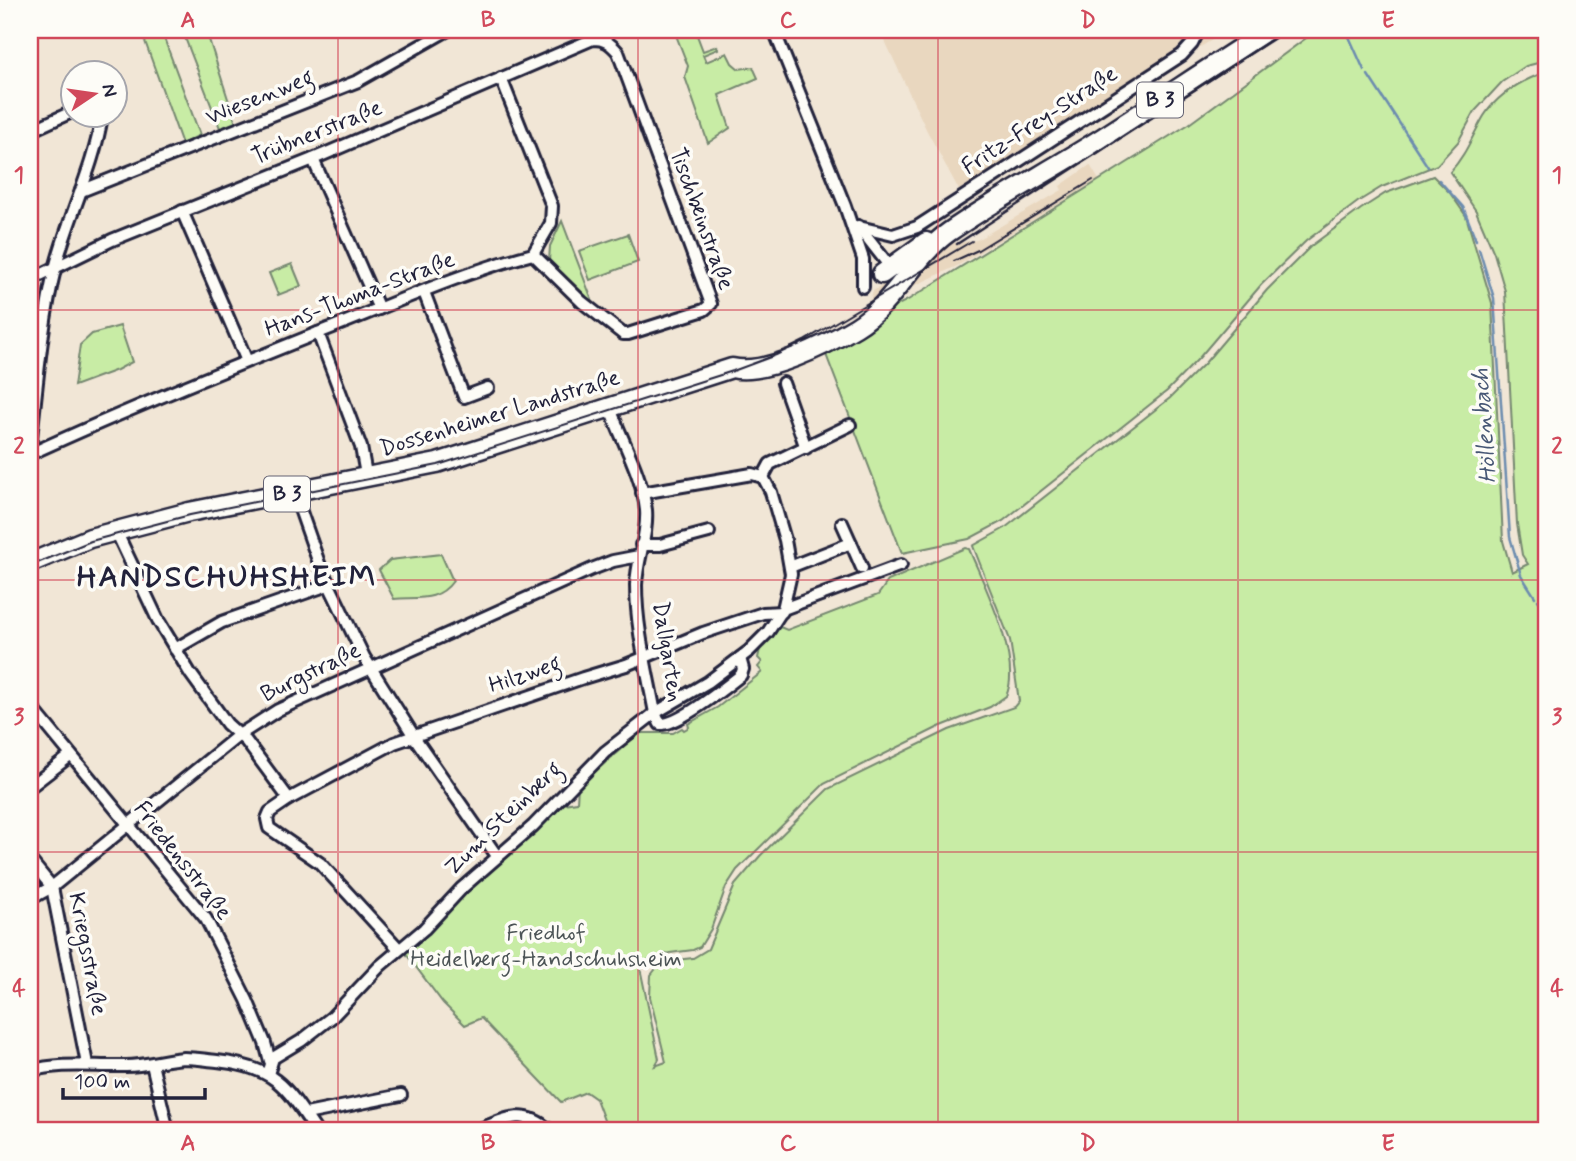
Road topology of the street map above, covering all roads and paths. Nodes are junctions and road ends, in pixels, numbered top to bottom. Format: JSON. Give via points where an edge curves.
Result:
{"nodes":[{"id":1,"x":448,"y":30,"type":"edge"},
{"id":2,"x":774,"y":30,"type":"edge"},
{"id":3,"x":1199,"y":30,"type":"edge"},
{"id":4,"x":1268,"y":30,"type":"edge"},
{"id":5,"x":595,"y":34,"type":"edge"},
{"id":6,"x":501,"y":78,"type":"junction"},
{"id":7,"x":60,"y":117,"type":"edge"},
{"id":8,"x":98,"y":130,"type":"edge"},
{"id":9,"x":30,"y":131,"type":"edge"},
{"id":10,"x":313,"y":159,"type":"junction"},
{"id":11,"x":81,"y":191,"type":"junction"},
{"id":12,"x":845,"y":206,"type":"junction"},
{"id":13,"x":182,"y":211,"type":"junction"},
{"id":14,"x":859,"y":228,"type":"junction"},
{"id":15,"x":946,"y":234,"type":"junction"},
{"id":16,"x":893,"y":235,"type":"junction"},
{"id":17,"x":533,"y":254,"type":"junction"},
{"id":18,"x":863,"y":259,"type":"junction"},
{"id":19,"x":916,"y":264,"type":"junction"},
{"id":20,"x":57,"y":265,"type":"junction"},
{"id":21,"x":887,"y":268,"type":"junction"},
{"id":22,"x":30,"y":280,"type":"edge"},
{"id":23,"x":863,"y":287,"type":"dead end"},
{"id":24,"x":424,"y":292,"type":"junction"},
{"id":25,"x":379,"y":309,"type":"junction"},
{"id":26,"x":857,"y":326,"type":"junction"},
{"id":27,"x":318,"y":333,"type":"junction"},
{"id":28,"x":247,"y":361,"type":"junction"},
{"id":29,"x":783,"y":383,"type":"dead end"},
{"id":30,"x":488,"y":388,"type":"dead end"},
{"id":31,"x":610,"y":408,"type":"junction"},
{"id":32,"x":850,"y":425,"type":"dead end"},
{"id":33,"x":30,"y":447,"type":"edge"},
{"id":34,"x":806,"y":448,"type":"junction"},
{"id":35,"x":30,"y":454,"type":"edge"},
{"id":36,"x":365,"y":469,"type":"dead end"},
{"id":37,"x":763,"y":477,"type":"junction"},
{"id":38,"x":294,"y":492,"type":"junction"},
{"id":39,"x":642,"y":494,"type":"junction"},
{"id":40,"x":842,"y":523,"type":"dead end"},
{"id":41,"x":116,"y":531,"type":"junction"},
{"id":42,"x":709,"y":532,"type":"dead end"},
{"id":43,"x":851,"y":543,"type":"junction"},
{"id":44,"x":640,"y":550,"type":"junction"},
{"id":45,"x":31,"y":560,"type":"edge"},
{"id":46,"x":901,"y":565,"type":"dead end"},
{"id":47,"x":790,"y":567,"type":"junction"},
{"id":48,"x":862,"y":568,"type":"dead end"},
{"id":49,"x":328,"y":585,"type":"junction"},
{"id":50,"x":782,"y":610,"type":"junction"},
{"id":51,"x":175,"y":649,"type":"junction"},
{"id":52,"x":644,"y":657,"type":"junction"},
{"id":53,"x":370,"y":667,"type":"junction"},
{"id":54,"x":30,"y":705,"type":"edge"},
{"id":55,"x":655,"y":713,"type":"junction"},
{"id":56,"x":239,"y":735,"type":"junction"},
{"id":57,"x":415,"y":736,"type":"junction"},
{"id":58,"x":70,"y":756,"type":"junction"},
{"id":59,"x":30,"y":787,"type":"edge"},
{"id":60,"x":289,"y":799,"type":"junction"},
{"id":61,"x":127,"y":825,"type":"junction"},
{"id":62,"x":497,"y":856,"type":"junction"},
{"id":63,"x":30,"y":860,"type":"edge"},
{"id":64,"x":52,"y":887,"type":"junction"},
{"id":65,"x":30,"y":900,"type":"edge"},
{"id":66,"x":399,"y":949,"type":"junction"},
{"id":67,"x":270,"y":1061,"type":"junction"},
{"id":68,"x":152,"y":1063,"type":"junction"},
{"id":69,"x":87,"y":1065,"type":"junction"},
{"id":70,"x":30,"y":1071,"type":"edge"},
{"id":71,"x":268,"y":1074,"type":"junction"},
{"id":72,"x":401,"y":1095,"type":"dead end"},
{"id":73,"x":306,"y":1114,"type":"junction"},
{"id":74,"x":168,"y":1131,"type":"edge"},
{"id":75,"x":316,"y":1131,"type":"edge"},
{"id":76,"x":476,"y":1131,"type":"edge"},
{"id":77,"x":550,"y":1131,"type":"edge"}],
"edges":[{"from":1,"to":11,"type":"street","name":"Wiesenweg","via":[[358,81]]},
{"from":2,"to":12,"type":"street"},
{"from":3,"to":16,"type":"street","name":"Fritz-Frey-Straße","via":[[1176,59],[917,226]]},
{"from":4,"to":15,"type":"main road","name":"Dossenheimer Landstraße","number":"B 3"},
{"from":5,"to":6,"type":"street","name":"Trübnerstraße"},
{"from":5,"to":17,"type":"street","name":"Tischbeinstraße","via":[[618,52],[711,304],[623,334]]},
{"from":6,"to":10,"type":"street","name":"Trübnerstraße"},
{"from":6,"to":17,"type":"street","via":[[552,206],[551,223]]},
{"from":7,"to":9,"type":"street"},
{"from":8,"to":11,"type":"street"},
{"from":10,"to":13,"type":"street","name":"Trübnerstraße"},
{"from":10,"to":25,"type":"street"},
{"from":11,"to":20,"type":"street"},
{"from":12,"to":14,"type":"street"},
{"from":12,"to":18,"type":"street"},
{"from":13,"to":20,"type":"street","name":"Trübnerstraße"},
{"from":13,"to":28,"type":"street"},
{"from":14,"to":16,"type":"street"},
{"from":14,"to":21,"type":"street"},
{"from":15,"to":19,"type":"main road","name":"Dossenheimer Landstraße","number":"B 3"},
{"from":15,"to":21,"type":"main road","name":"Dossenheimer Landstraße","number":"B 3"},
{"from":16,"to":21,"type":"street","via":[[887,243]]},
{"from":17,"to":24,"type":"street","name":"Hans-Thoma-Straße"},
{"from":18,"to":21,"type":"street","via":[[872,269]]},
{"from":18,"to":23,"type":"street"},
{"from":19,"to":21,"type":"street","name":"Dossenheimer Landstraße"},
{"from":19,"to":26,"type":"main road","name":"Dossenheimer Landstraße","number":"B 3","via":[[880,309]]},
{"from":20,"to":22,"type":"street","name":"Trübnerstraße"},
{"from":20,"to":33,"type":"street","via":[[40,354]]},
{"from":21,"to":26,"type":"main road","name":"Dossenheimer Landstraße","number":"B 3","via":[[888,289]]},
{"from":24,"to":25,"type":"street","name":"Hans-Thoma-Straße"},
{"from":24,"to":30,"type":"street","via":[[464,397]]},
{"from":25,"to":27,"type":"street","name":"Hans-Thoma-Straße"},
{"from":26,"to":31,"type":"main road","name":"Dossenheimer Landstraße","number":"B 3","via":[[797,356],[751,369],[732,368]]},
{"from":27,"to":28,"type":"street","name":"Hans-Thoma-Straße"},
{"from":27,"to":36,"type":"street"},
{"from":28,"to":35,"type":"street","name":"Hans-Thoma-Straße"},
{"from":29,"to":34,"type":"street"},
{"from":31,"to":38,"type":"main road","name":"Dossenheimer Landstraße","number":"B 3","via":[[437,463]]},
{"from":31,"to":39,"type":"street"},
{"from":32,"to":34,"type":"street"},
{"from":34,"to":37,"type":"street","via":[[770,464]]},
{"from":37,"to":39,"type":"street","via":[[752,474]]},
{"from":37,"to":47,"type":"street"},
{"from":38,"to":41,"type":"main road","name":"Dossenheimer Landstraße","number":"B 3"},
{"from":38,"to":49,"type":"street"},
{"from":39,"to":44,"type":"street","via":[[646,524]]},
{"from":40,"to":43,"type":"street"},
{"from":41,"to":45,"type":"main road","name":"Dossenheimer Landstraße","number":"B 3"},
{"from":41,"to":51,"type":"street"},
{"from":42,"to":44,"type":"street","name":"Burgstraße"},
{"from":43,"to":47,"type":"street"},
{"from":43,"to":48,"type":"street"},
{"from":44,"to":52,"type":"street","name":"Dallgarten","via":[[637,602]]},
{"from":44,"to":53,"type":"street","name":"Burgstraße"},
{"from":46,"to":50,"type":"street"},
{"from":47,"to":50,"type":"street"},
{"from":49,"to":51,"type":"street","via":[[222,622]]},
{"from":49,"to":53,"type":"street"},
{"from":50,"to":52,"type":"street","name":"Hilzweg","via":[[703,633]]},
{"from":50,"to":55,"type":"street","name":"Dallgarten","via":[[768,632],[740,658],[741,675],[668,724],[662,725]]},
{"from":51,"to":56,"type":"street","via":[[216,711]]},
{"from":52,"to":55,"type":"street","name":"Dallgarten"},
{"from":52,"to":57,"type":"street","name":"Hilzweg"},
{"from":53,"to":56,"type":"street","name":"Burgstraße","via":[[296,701]]},
{"from":53,"to":57,"type":"street"},
{"from":54,"to":58,"type":"street","name":"Friedensstraße"},
{"from":55,"to":62,"type":"street","name":"Zum Steinberg","via":[[595,760],[533,826]]},
{"from":56,"to":60,"type":"street"},
{"from":56,"to":61,"type":"street","name":"Burgstraße"},
{"from":57,"to":60,"type":"street","name":"Hilzweg","via":[[385,747]]},
{"from":57,"to":62,"type":"street"},
{"from":58,"to":59,"type":"street"},
{"from":58,"to":61,"type":"street","name":"Friedensstraße"},
{"from":60,"to":66,"type":"street","name":"Hilzweg","via":[[267,815],[270,828],[320,863]]},
{"from":61,"to":64,"type":"street","name":"Burgstraße"},
{"from":61,"to":67,"type":"street","name":"Friedensstraße","via":[[206,919],[247,1000]]},
{"from":62,"to":66,"type":"street","name":"Zum Steinberg"},
{"from":63,"to":64,"type":"street","name":"Kriegsstraße"},
{"from":64,"to":65,"type":"street","name":"Burgstraße"},
{"from":64,"to":69,"type":"street","name":"Kriegsstraße"},
{"from":66,"to":67,"type":"street","name":"Zum Steinberg","via":[[322,1026]]},
{"from":67,"to":71,"type":"street"},
{"from":68,"to":69,"type":"street"},
{"from":68,"to":71,"type":"street","via":[[184,1058],[240,1064]]},
{"from":68,"to":74,"type":"street"},
{"from":69,"to":70,"type":"street"},
{"from":71,"to":73,"type":"street"},
{"from":72,"to":73,"type":"street"},
{"from":73,"to":75,"type":"street"},
{"from":76,"to":77,"type":"street","via":[[524,1117]]}]}
